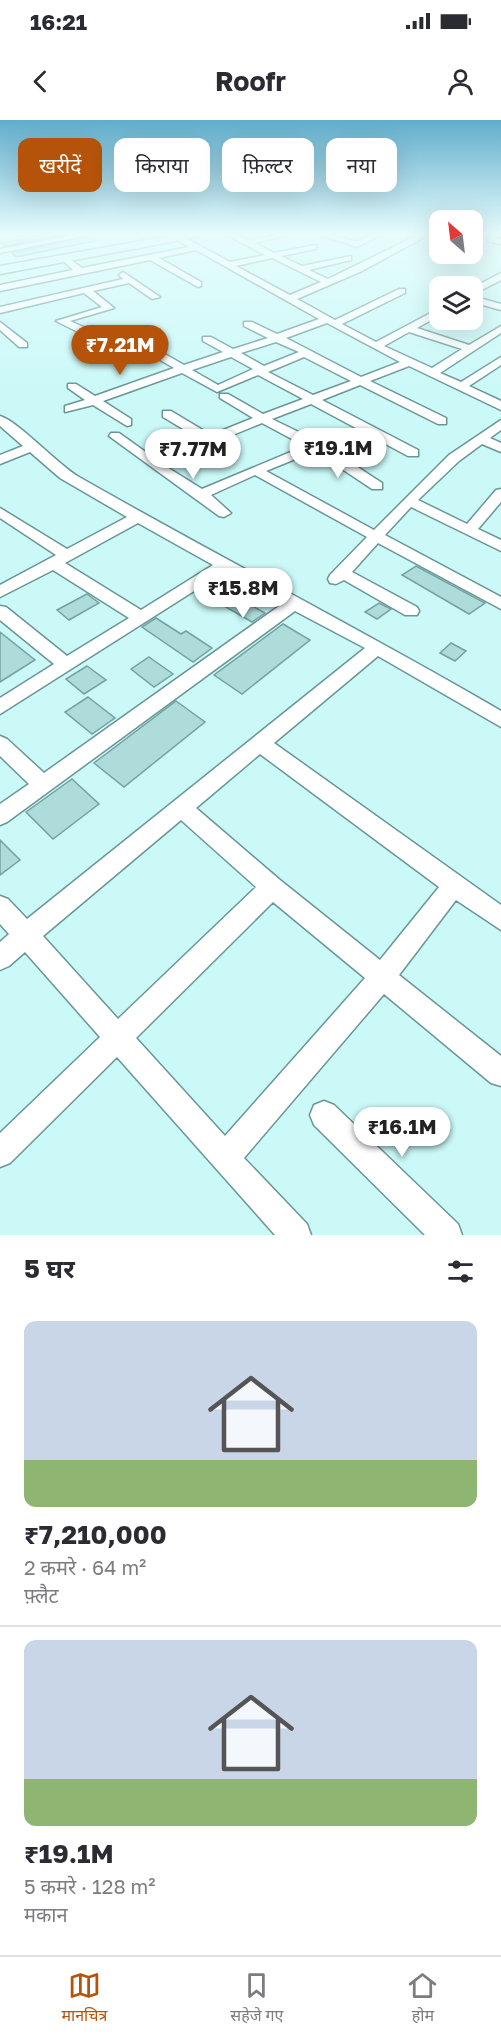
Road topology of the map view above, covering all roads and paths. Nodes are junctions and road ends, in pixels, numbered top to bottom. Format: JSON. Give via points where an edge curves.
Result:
{"nodes":[{"id":1,"x":4,"y":287,"type":"edge"},
{"id":2,"x":103,"y":287,"type":"edge"},
{"id":3,"x":141,"y":287,"type":"edge"},
{"id":4,"x":267,"y":287,"type":"edge"},
{"id":5,"x":316,"y":287,"type":"edge"},
{"id":6,"x":87,"y":291,"type":"junction"},
{"id":7,"x":402,"y":291,"type":"dead end"},
{"id":8,"x":156,"y":297,"type":"dead end"},
{"id":9,"x":288,"y":299,"type":"junction"},
{"id":10,"x":483,"y":303,"type":"edge"},
{"id":11,"x":501,"y":307,"type":"edge"},
{"id":12,"x":0,"y":310,"type":"edge"},
{"id":13,"x":49,"y":311,"type":"junction"},
{"id":14,"x":429,"y":317,"type":"edge"},
{"id":15,"x":330,"y":322,"type":"junction"},
{"id":16,"x":248,"y":324,"type":"dead end"},
{"id":17,"x":0,"y":325,"type":"edge"},
{"id":18,"x":407,"y":328,"type":"junction"},
{"id":19,"x":501,"y":329,"type":"edge"},
{"id":20,"x":84,"y":331,"type":"dead end"},
{"id":21,"x":277,"y":338,"type":"junction"},
{"id":22,"x":207,"y":339,"type":"dead end"},
{"id":23,"x":23,"y":345,"type":"dead end"},
{"id":24,"x":376,"y":346,"type":"junction"},
{"id":25,"x":471,"y":349,"type":"junction"},
{"id":26,"x":231,"y":353,"type":"junction"},
{"id":27,"x":305,"y":354,"type":"junction"},
{"id":28,"x":159,"y":355,"type":"dead end"},
{"id":29,"x":501,"y":360,"type":"edge"},
{"id":30,"x":409,"y":362,"type":"junction"},
{"id":31,"x":183,"y":369,"type":"junction"},
{"id":32,"x":260,"y":371,"type":"junction"},
{"id":33,"x":432,"y":373,"type":"junction"},
{"id":34,"x":359,"y":381,"type":"junction"},
{"id":35,"x":72,"y":386,"type":"dead end"},
{"id":36,"x":461,"y":387,"type":"junction"},
{"id":37,"x":224,"y":396,"type":"dead end"},
{"id":38,"x":312,"y":400,"type":"junction"},
{"id":39,"x":94,"y":401,"type":"junction"},
{"id":40,"x":499,"y":402,"type":"edge"},
{"id":41,"x":69,"y":409,"type":"dead end"},
{"id":42,"x":167,"y":414,"type":"dead end"},
{"id":43,"x":262,"y":419,"type":"junction"},
{"id":44,"x":0,"y":420,"type":"edge"},
{"id":45,"x":442,"y":421,"type":"dead end"},
{"id":46,"x":127,"y":422,"type":"dead end"},
{"id":47,"x":501,"y":424,"type":"edge"},
{"id":48,"x":115,"y":436,"type":"dead end"},
{"id":49,"x":481,"y":438,"type":"junction"},
{"id":50,"x":210,"y":440,"type":"junction"},
{"id":51,"x":316,"y":446,"type":"junction"},
{"id":52,"x":32,"y":447,"type":"junction"},
{"id":53,"x":501,"y":448,"type":"edge"},
{"id":54,"x":413,"y":453,"type":"dead end"},
{"id":55,"x":0,"y":460,"type":"edge"},
{"id":56,"x":152,"y":463,"type":"junction"},
{"id":57,"x":256,"y":470,"type":"junction"},
{"id":58,"x":377,"y":486,"type":"dead end"},
{"id":59,"x":501,"y":493,"type":"edge"},
{"id":60,"x":201,"y":494,"type":"junction"},
{"id":61,"x":409,"y":501,"type":"junction"},
{"id":62,"x":0,"y":512,"type":"edge"},
{"id":63,"x":224,"y":513,"type":"dead end"},
{"id":64,"x":138,"y":517,"type":"junction"},
{"id":65,"x":470,"y":530,"type":"junction"},
{"id":66,"x":375,"y":537,"type":"junction"},
{"id":67,"x":501,"y":546,"type":"edge"},
{"id":68,"x":59,"y":558,"type":"junction"},
{"id":69,"x":224,"y":565,"type":"junction"},
{"id":70,"x":0,"y":592,"type":"edge"},
{"id":71,"x":294,"y":604,"type":"junction"},
{"id":72,"x":501,"y":604,"type":"edge"},
{"id":73,"x":0,"y":611,"type":"edge"},
{"id":74,"x":411,"y":611,"type":"dead end"},
{"id":75,"x":141,"y":618,"type":"junction"},
{"id":76,"x":377,"y":647,"type":"junction"},
{"id":77,"x":67,"y":665,"type":"junction"},
{"id":78,"x":0,"y":707,"type":"edge"},
{"id":79,"x":501,"y":720,"type":"edge"},
{"id":80,"x":260,"y":743,"type":"junction"},
{"id":81,"x":0,"y":744,"type":"edge"},
{"id":82,"x":43,"y":785,"type":"junction"},
{"id":83,"x":181,"y":807,"type":"junction"},
{"id":84,"x":0,"y":816,"type":"edge"},
{"id":85,"x":454,"y":885,"type":"junction"},
{"id":86,"x":272,"y":887,"type":"junction"},
{"id":87,"x":0,"y":907,"type":"edge"},
{"id":88,"x":501,"y":919,"type":"edge"},
{"id":89,"x":26,"y":935,"type":"junction"},
{"id":90,"x":0,"y":958,"type":"edge"},
{"id":91,"x":382,"y":977,"type":"junction"},
{"id":92,"x":118,"y":1038,"type":"junction"},
{"id":93,"x":501,"y":1073,"type":"edge"},
{"id":94,"x":324,"y":1115,"type":"dead end"},
{"id":95,"x":0,"y":1154,"type":"edge"},
{"id":96,"x":225,"y":1158,"type":"junction"},
{"id":97,"x":296,"y":1235,"type":"edge"},
{"id":98,"x":447,"y":1235,"type":"edge"}],
"edges":[{"from":1,"to":13,"type":"street"},
{"from":2,"to":6,"type":"street"},
{"from":3,"to":8,"type":"street"},
{"from":4,"to":9,"type":"street"},
{"from":5,"to":9,"type":"street"},
{"from":6,"to":13,"type":"street"},
{"from":6,"to":13,"type":"street","via":[[109,308]]},
{"from":7,"to":15,"type":"street"},
{"from":9,"to":15,"type":"street"},
{"from":10,"to":11,"type":"street"},
{"from":12,"to":13,"type":"street"},
{"from":13,"to":20,"type":"street"},
{"from":14,"to":18,"type":"street"},
{"from":15,"to":21,"type":"street"},
{"from":15,"to":24,"type":"street"},
{"from":16,"to":21,"type":"street"},
{"from":17,"to":23,"type":"street"},
{"from":18,"to":24,"type":"street"},
{"from":18,"to":25,"type":"street"},
{"from":19,"to":25,"type":"street"},
{"from":21,"to":26,"type":"street"},
{"from":21,"to":27,"type":"street","via":[[308,352]]},
{"from":22,"to":26,"type":"street"},
{"from":24,"to":30,"type":"street"},
{"from":25,"to":33,"type":"street"},
{"from":26,"to":31,"type":"street"},
{"from":26,"to":32,"type":"street"},
{"from":27,"to":32,"type":"street"},
{"from":27,"to":34,"type":"street"},
{"from":28,"to":31,"type":"street"},
{"from":29,"to":36,"type":"street"},
{"from":30,"to":33,"type":"street"},
{"from":30,"to":34,"type":"street"},
{"from":31,"to":32,"type":"street","via":[[217,389]]},
{"from":31,"to":39,"type":"street"},
{"from":32,"to":38,"type":"street"},
{"from":33,"to":36,"type":"street"},
{"from":34,"to":38,"type":"street"},
{"from":34,"to":45,"type":"street"},
{"from":35,"to":39,"type":"street"},
{"from":36,"to":40,"type":"street"},
{"from":37,"to":43,"type":"street"},
{"from":38,"to":43,"type":"street"},
{"from":38,"to":54,"type":"street"},
{"from":39,"to":41,"type":"street"},
{"from":39,"to":46,"type":"street"},
{"from":42,"to":50,"type":"street"},
{"from":43,"to":50,"type":"street"},
{"from":43,"to":51,"type":"street"},
{"from":44,"to":52,"type":"street"},
{"from":47,"to":49,"type":"street"},
{"from":48,"to":56,"type":"street"},
{"from":49,"to":53,"type":"street"},
{"from":49,"to":61,"type":"street"},
{"from":50,"to":56,"type":"street"},
{"from":51,"to":57,"type":"street"},
{"from":51,"to":58,"type":"street"},
{"from":52,"to":55,"type":"street"},
{"from":52,"to":64,"type":"street","via":[[65,475]]},
{"from":56,"to":60,"type":"street"},
{"from":57,"to":60,"type":"street"},
{"from":57,"to":66,"type":"street","via":[[313,506]]},
{"from":59,"to":65,"type":"street"},
{"from":60,"to":63,"type":"street"},
{"from":61,"to":65,"type":"street"},
{"from":61,"to":66,"type":"street"},
{"from":62,"to":68,"type":"street"},
{"from":64,"to":68,"type":"street"},
{"from":64,"to":69,"type":"street"},
{"from":65,"to":67,"type":"street"},
{"from":66,"to":72,"type":"street","via":[[451,574]]},
{"from":66,"to":74,"type":"street","via":[[339,576]]},
{"from":68,"to":70,"type":"street"},
{"from":68,"to":75,"type":"street"},
{"from":69,"to":71,"type":"street"},
{"from":69,"to":75,"type":"street"},
{"from":71,"to":76,"type":"street"},
{"from":71,"to":82,"type":"street"},
{"from":73,"to":77,"type":"street"},
{"from":75,"to":77,"type":"street"},
{"from":76,"to":79,"type":"street"},
{"from":76,"to":80,"type":"street"},
{"from":77,"to":78,"type":"street"},
{"from":80,"to":83,"type":"street"},
{"from":80,"to":85,"type":"street"},
{"from":81,"to":82,"type":"street"},
{"from":82,"to":84,"type":"street"},
{"from":83,"to":86,"type":"street"},
{"from":83,"to":89,"type":"street"},
{"from":85,"to":88,"type":"street"},
{"from":85,"to":91,"type":"street"},
{"from":86,"to":91,"type":"street"},
{"from":86,"to":92,"type":"street"},
{"from":87,"to":89,"type":"street"},
{"from":89,"to":90,"type":"street"},
{"from":89,"to":92,"type":"street"},
{"from":91,"to":93,"type":"street"},
{"from":91,"to":96,"type":"street"},
{"from":92,"to":95,"type":"street"},
{"from":92,"to":96,"type":"street"},
{"from":94,"to":98,"type":"street"},
{"from":96,"to":97,"type":"street"}]}
